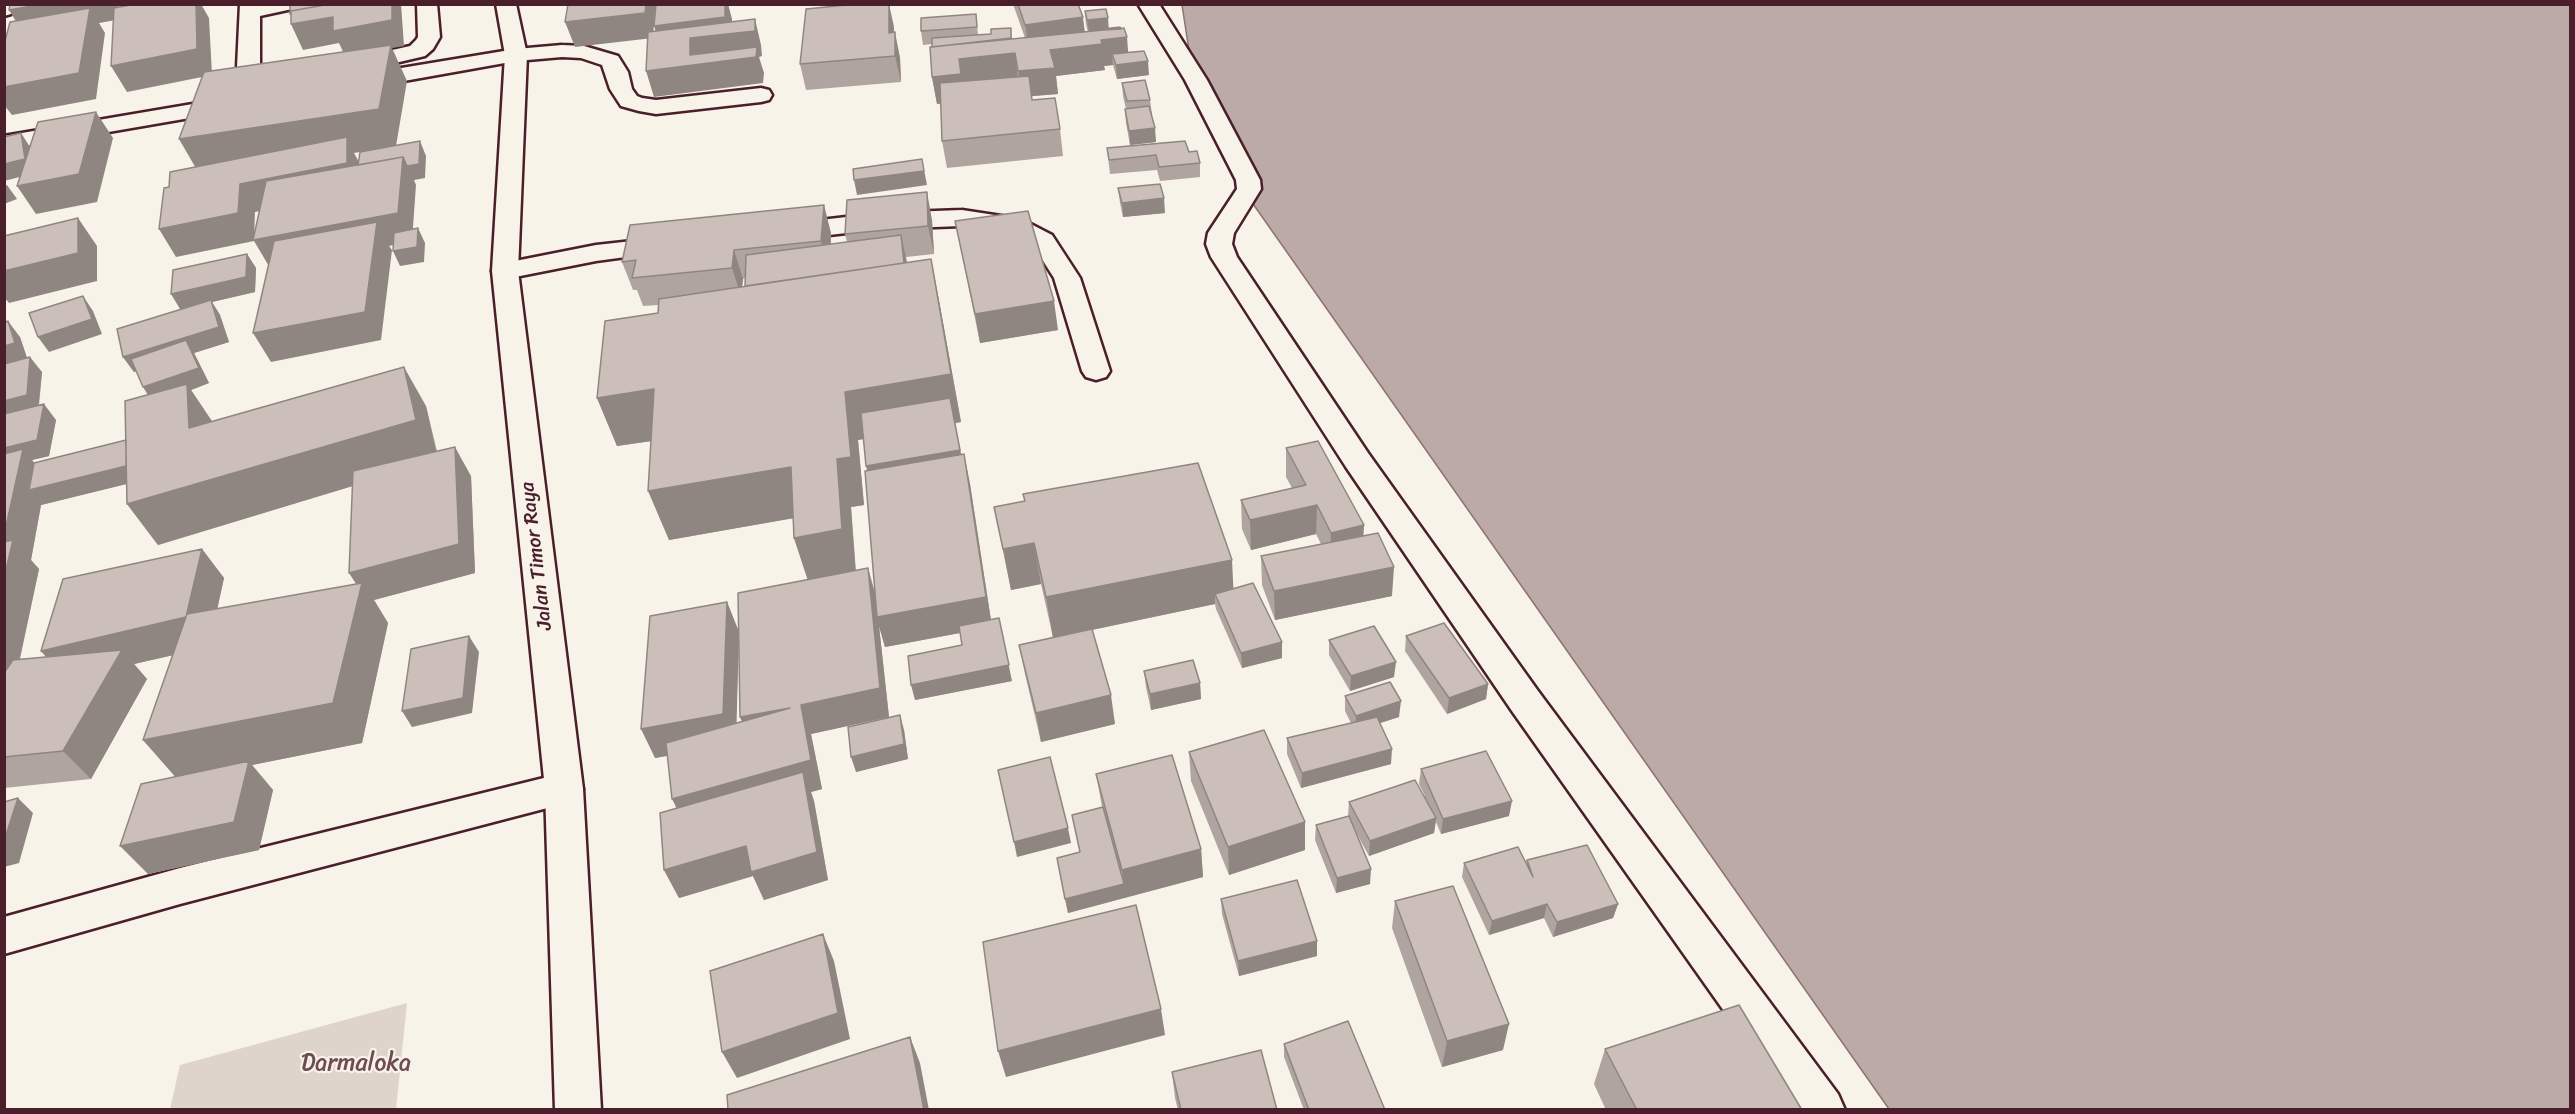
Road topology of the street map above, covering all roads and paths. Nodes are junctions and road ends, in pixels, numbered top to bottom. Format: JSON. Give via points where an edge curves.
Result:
{"nodes":[{"id":1,"x":6,"y":4,"type":"edge"},
{"id":2,"x":290,"y":4,"type":"edge"},
{"id":3,"x":427,"y":4,"type":"edge"},
{"id":4,"x":506,"y":4,"type":"edge"},
{"id":5,"x":1148,"y":4,"type":"edge"},
{"id":6,"x":250,"y":8,"type":"edge"},
{"id":7,"x":4,"y":10,"type":"edge"},
{"id":8,"x":516,"y":55,"type":"junction"},
{"id":9,"x":760,"y":95,"type":"dead end"},
{"id":10,"x":4,"y":144,"type":"edge"},
{"id":11,"x":762,"y":235,"type":"edge"},
{"id":12,"x":691,"y":243,"type":"edge"},
{"id":13,"x":504,"y":271,"type":"junction"},
{"id":14,"x":1096,"y":371,"type":"dead end"},
{"id":15,"x":564,"y":789,"type":"junction"},
{"id":16,"x":4,"y":936,"type":"edge"},
{"id":17,"x":578,"y":1110,"type":"edge"},
{"id":18,"x":1822,"y":1110,"type":"edge"}],
"edges":[{"from":1,"to":7,"type":"main road"},
{"from":2,"to":6,"type":"main road"},
{"from":3,"to":8,"type":"main road","via":[[429,37],[417,51],[340,77]]},
{"from":4,"to":8,"type":"main road","name":"Jalan Timor Raya"},
{"from":5,"to":18,"type":"main road","via":[[1196,80],[1248,180],[1248,189],[1221,233],[1219,244],[1224,257],[1357,460],[1518,691]]},
{"from":6,"to":10,"type":"main road","via":[[251,80],[295,85]]},
{"from":8,"to":9,"type":"main road","via":[[584,52],[610,61],[629,101],[656,107]]},
{"from":8,"to":13,"type":"main road","name":"Jalan Timor Raya"},
{"from":11,"to":14,"type":"main road","via":[[962,218],[1012,225],[1044,240],[1067,278]]},
{"from":12,"to":13,"type":"main road","via":[[597,253]]},
{"from":13,"to":15,"type":"main road","name":"Jalan Timor Raya"},
{"from":15,"to":16,"type":"main road","via":[[180,886]]},
{"from":15,"to":17,"type":"main road","name":"Jalan Timor Raya"}]}
